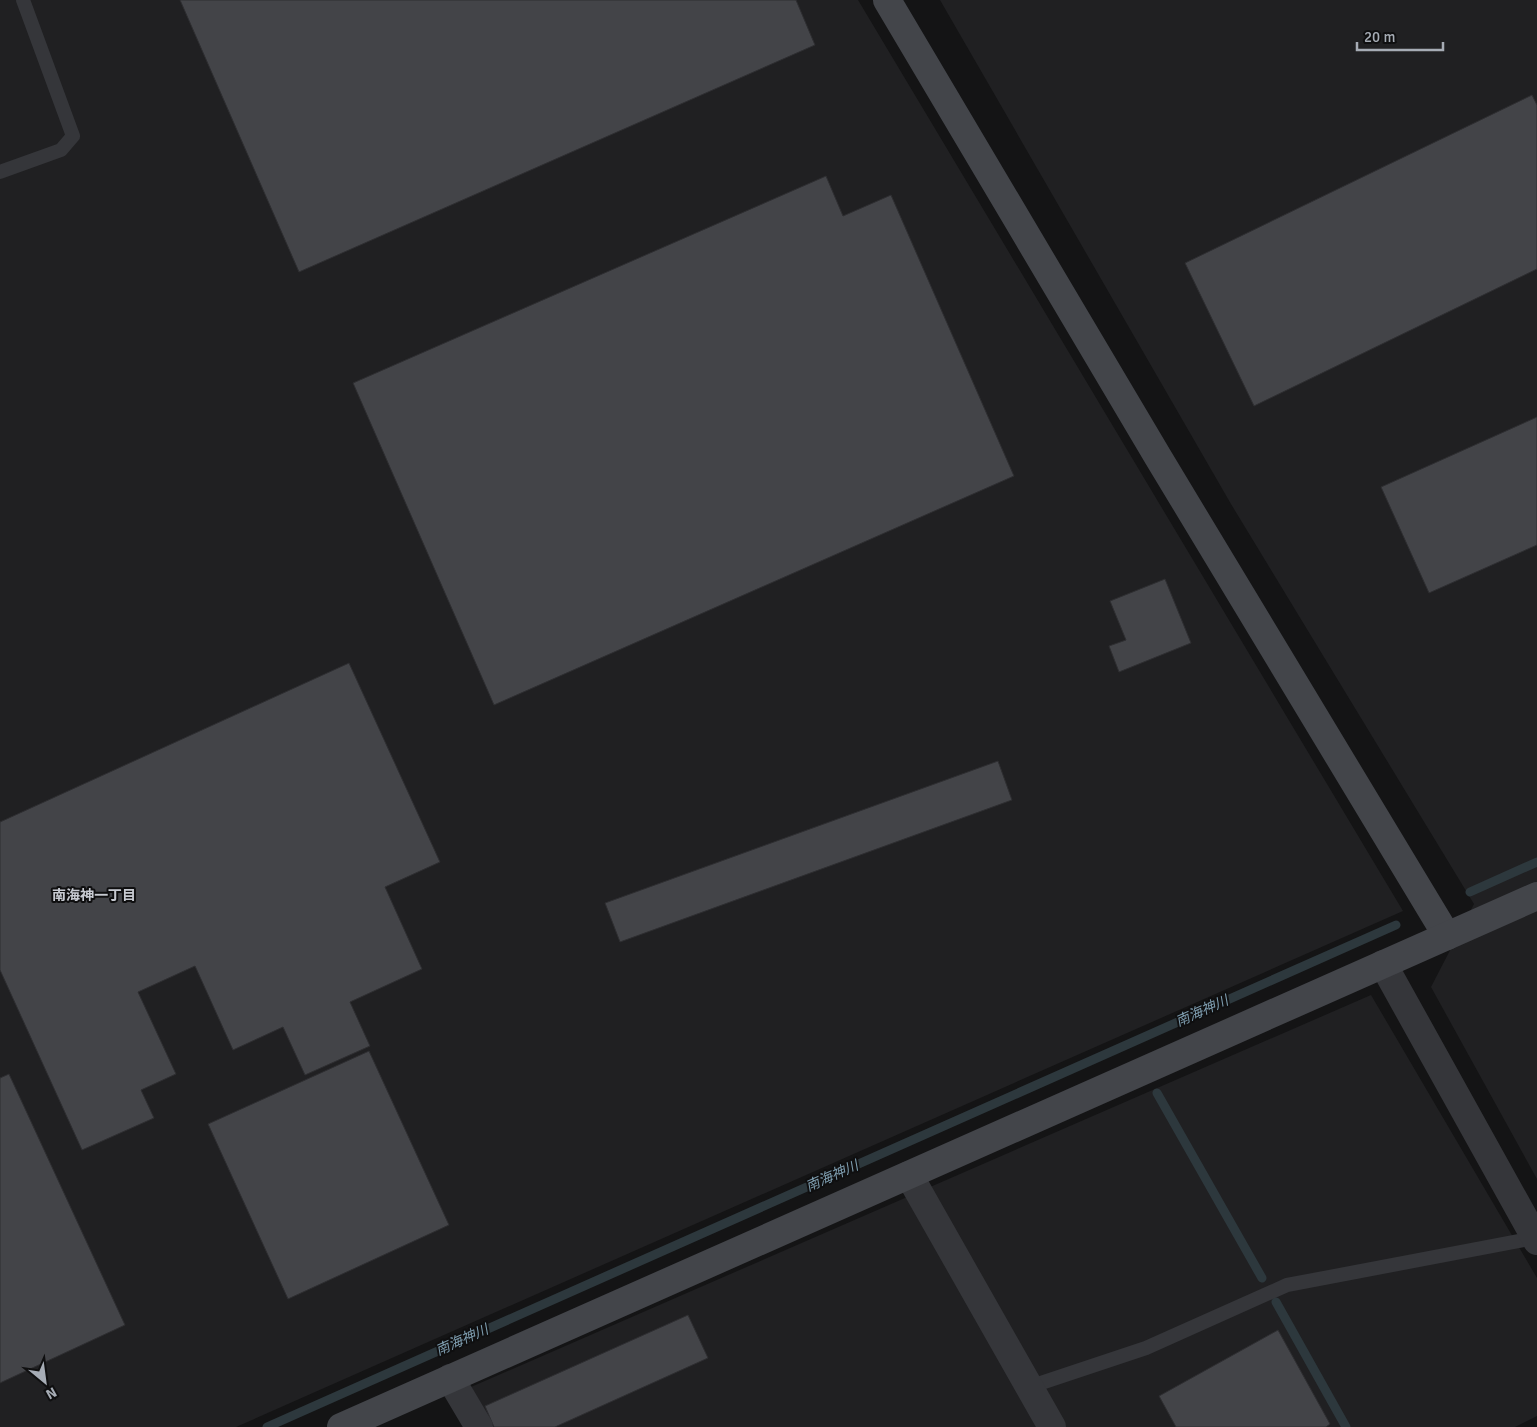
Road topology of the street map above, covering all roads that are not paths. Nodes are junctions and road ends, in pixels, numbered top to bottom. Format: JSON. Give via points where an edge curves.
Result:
{"nodes":[{"id":1,"x":23,"y":0,"type":"edge"},
{"id":2,"x":887,"y":0,"type":"edge"},
{"id":3,"x":0,"y":172,"type":"edge"},
{"id":4,"x":1537,"y":896,"type":"edge"},
{"id":5,"x":1447,"y":936,"type":"junction"},
{"id":6,"x":1383,"y":964,"type":"junction"},
{"id":7,"x":908,"y":1175,"type":"junction"},
{"id":8,"x":1536,"y":1239,"type":"edge"},
{"id":9,"x":450,"y":1378,"type":"junction"},
{"id":10,"x":1028,"y":1387,"type":"junction"},
{"id":11,"x":341,"y":1427,"type":"edge"},
{"id":12,"x":479,"y":1427,"type":"edge"},
{"id":13,"x":1052,"y":1427,"type":"edge"}],
"edges":[{"from":1,"to":3,"type":"lane","via":[[73,136],[61,150]]},
{"from":2,"to":5,"type":"street"},
{"from":4,"to":5,"type":"street"},
{"from":5,"to":6,"type":"street"},
{"from":6,"to":7,"type":"street"},
{"from":6,"to":8,"type":"street"},
{"from":7,"to":9,"type":"street"},
{"from":7,"to":10,"type":"street"},
{"from":8,"to":10,"type":"lane","via":[[1287,1285],[1146,1348]]},
{"from":9,"to":11,"type":"street"},
{"from":9,"to":12,"type":"street"},
{"from":10,"to":13,"type":"street"}]}
